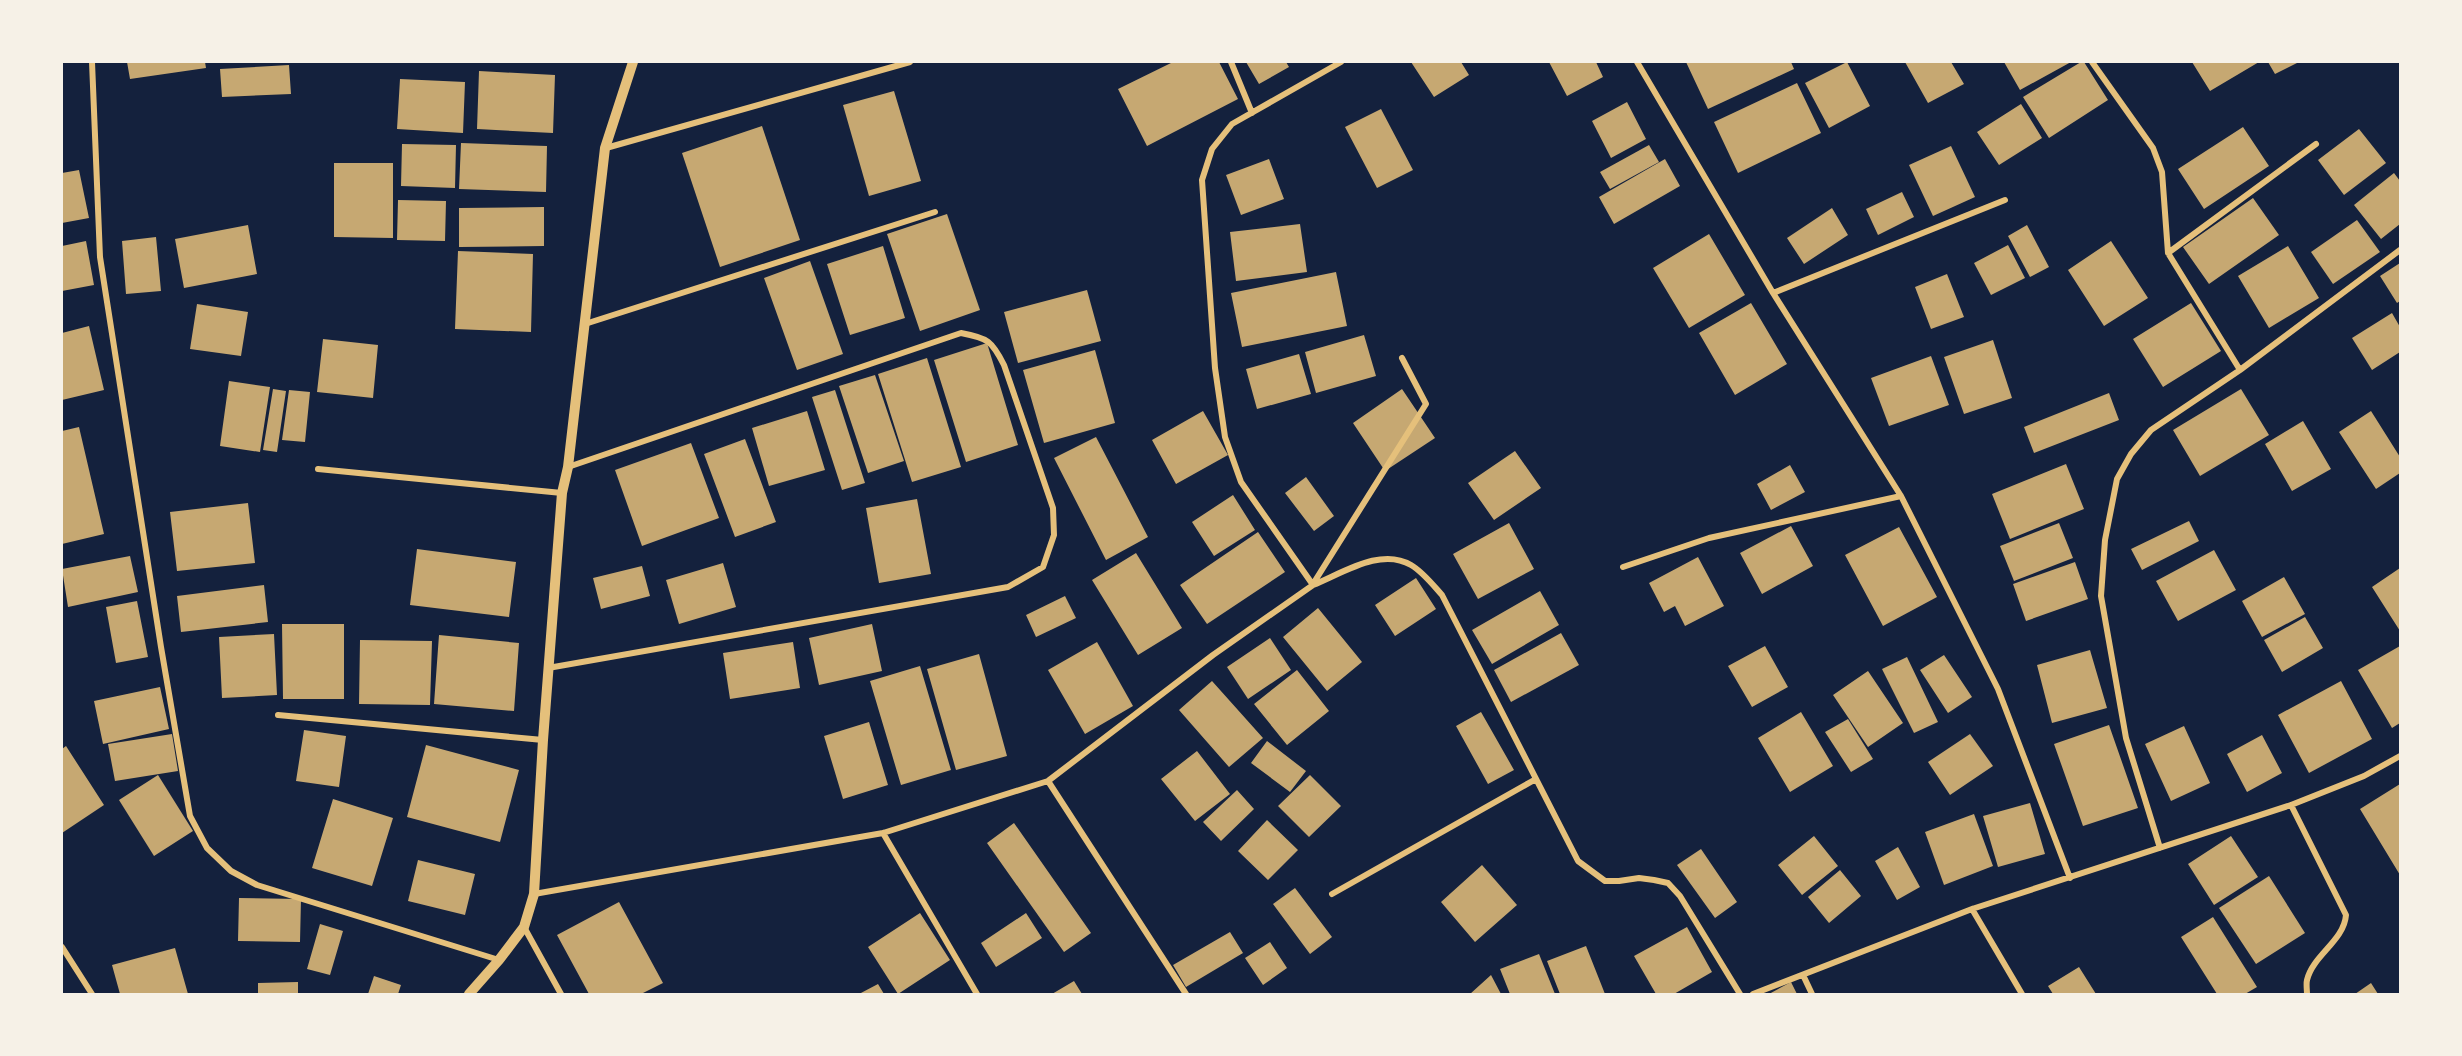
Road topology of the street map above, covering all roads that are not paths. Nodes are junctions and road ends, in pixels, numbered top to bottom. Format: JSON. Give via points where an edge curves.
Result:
{"nodes":[{"id":1,"x":92,"y":62,"type":"edge"},
{"id":2,"x":633,"y":62,"type":"edge"},
{"id":3,"x":910,"y":62,"type":"edge"},
{"id":4,"x":1231,"y":62,"type":"edge"},
{"id":5,"x":1341,"y":62,"type":"edge"},
{"id":6,"x":1637,"y":62,"type":"edge"},
{"id":7,"x":2092,"y":62,"type":"edge"},
{"id":8,"x":1252,"y":112,"type":"junction"},
{"id":9,"x":2316,"y":144,"type":"dead end"},
{"id":10,"x":605,"y":148,"type":"junction"},
{"id":11,"x":2006,"y":200,"type":"dead end"},
{"id":12,"x":935,"y":212,"type":"dead end"},
{"id":13,"x":2400,"y":250,"type":"edge"},
{"id":14,"x":2168,"y":253,"type":"junction"},
{"id":15,"x":1773,"y":294,"type":"junction"},
{"id":16,"x":584,"y":324,"type":"junction"},
{"id":17,"x":1402,"y":358,"type":"dead end"},
{"id":18,"x":2240,"y":370,"type":"junction"},
{"id":19,"x":568,"y":467,"type":"junction"},
{"id":20,"x":318,"y":469,"type":"dead end"},
{"id":21,"x":562,"y":493,"type":"junction"},
{"id":22,"x":1901,"y":496,"type":"junction"},
{"id":23,"x":1623,"y":567,"type":"dead end"},
{"id":24,"x":1313,"y":585,"type":"junction"},
{"id":25,"x":548,"y":669,"type":"junction"},
{"id":26,"x":278,"y":715,"type":"dead end"},
{"id":27,"x":543,"y":741,"type":"junction"},
{"id":28,"x":2400,"y":756,"type":"edge"},
{"id":29,"x":1536,"y":779,"type":"junction"},
{"id":30,"x":1048,"y":781,"type":"junction"},
{"id":31,"x":2291,"y":806,"type":"junction"},
{"id":32,"x":883,"y":833,"type":"junction"},
{"id":33,"x":2160,"y":848,"type":"junction"},
{"id":34,"x":2070,"y":878,"type":"junction"},
{"id":35,"x":534,"y":894,"type":"junction"},
{"id":36,"x":1332,"y":894,"type":"dead end"},
{"id":37,"x":1972,"y":909,"type":"junction"},
{"id":38,"x":524,"y":927,"type":"junction"},
{"id":39,"x":62,"y":947,"type":"edge"},
{"id":40,"x":499,"y":960,"type":"junction"},
{"id":41,"x":1803,"y":975,"type":"junction"},
{"id":42,"x":92,"y":994,"type":"edge"},
{"id":43,"x":469,"y":994,"type":"edge"},
{"id":44,"x":561,"y":994,"type":"edge"},
{"id":45,"x":977,"y":994,"type":"edge"},
{"id":46,"x":1186,"y":994,"type":"edge"},
{"id":47,"x":1740,"y":994,"type":"edge"},
{"id":48,"x":1753,"y":994,"type":"edge"},
{"id":49,"x":1812,"y":994,"type":"edge"},
{"id":50,"x":2022,"y":994,"type":"edge"},
{"id":51,"x":2307,"y":994,"type":"edge"}],
"edges":[{"from":1,"to":40,"type":"street","via":[[100,257],[190,816],[207,848],[231,871],[257,885]]},
{"from":2,"to":10,"type":"street"},
{"from":3,"to":10,"type":"street"},
{"from":4,"to":8,"type":"street"},
{"from":5,"to":8,"type":"street"},
{"from":6,"to":15,"type":"street"},
{"from":7,"to":14,"type":"street","via":[[2152,148],[2162,172]]},
{"from":8,"to":24,"type":"street","via":[[1232,124],[1212,149],[1202,180],[1215,368],[1225,437],[1241,482]]},
{"from":9,"to":14,"type":"street"},
{"from":10,"to":16,"type":"street"},
{"from":11,"to":15,"type":"street"},
{"from":12,"to":16,"type":"street"},
{"from":13,"to":18,"type":"street"},
{"from":14,"to":18,"type":"street"},
{"from":15,"to":22,"type":"street"},
{"from":16,"to":19,"type":"street"},
{"from":17,"to":24,"type":"street","via":[[1426,404]]},
{"from":18,"to":33,"type":"street","via":[[2151,429],[2131,454],[2117,479],[2105,540],[2101,596],[2126,738]]},
{"from":19,"to":21,"type":"street"},
{"from":19,"to":25,"type":"street","via":[[961,333],[993,343],[1004,365],[1053,508],[1054,535],[1042,567],[1008,587]]},
{"from":20,"to":21,"type":"street"},
{"from":21,"to":25,"type":"street"},
{"from":22,"to":23,"type":"street","via":[[1709,538]]},
{"from":22,"to":34,"type":"street","via":[[1998,689]]},
{"from":24,"to":29,"type":"street","via":[[1381,557],[1412,566],[1442,595]]},
{"from":24,"to":30,"type":"street","via":[[1213,655]]},
{"from":25,"to":27,"type":"street"},
{"from":26,"to":27,"type":"street"},
{"from":27,"to":35,"type":"street"},
{"from":28,"to":31,"type":"street","via":[[2364,776]]},
{"from":29,"to":36,"type":"street"},
{"from":29,"to":47,"type":"street","via":[[1578,861],[1605,881],[1639,878],[1668,883]]},
{"from":30,"to":32,"type":"street"},
{"from":30,"to":46,"type":"street"},
{"from":31,"to":33,"type":"street"},
{"from":31,"to":51,"type":"street","via":[[2346,915],[2340,933],[2307,979]]},
{"from":32,"to":35,"type":"street"},
{"from":32,"to":45,"type":"street"},
{"from":33,"to":34,"type":"street"},
{"from":34,"to":37,"type":"street"},
{"from":35,"to":38,"type":"street"},
{"from":37,"to":41,"type":"street"},
{"from":37,"to":50,"type":"street"},
{"from":38,"to":40,"type":"street"},
{"from":38,"to":44,"type":"street"},
{"from":39,"to":42,"type":"street"},
{"from":40,"to":43,"type":"street"},
{"from":41,"to":48,"type":"street"},
{"from":41,"to":49,"type":"street"}]}
